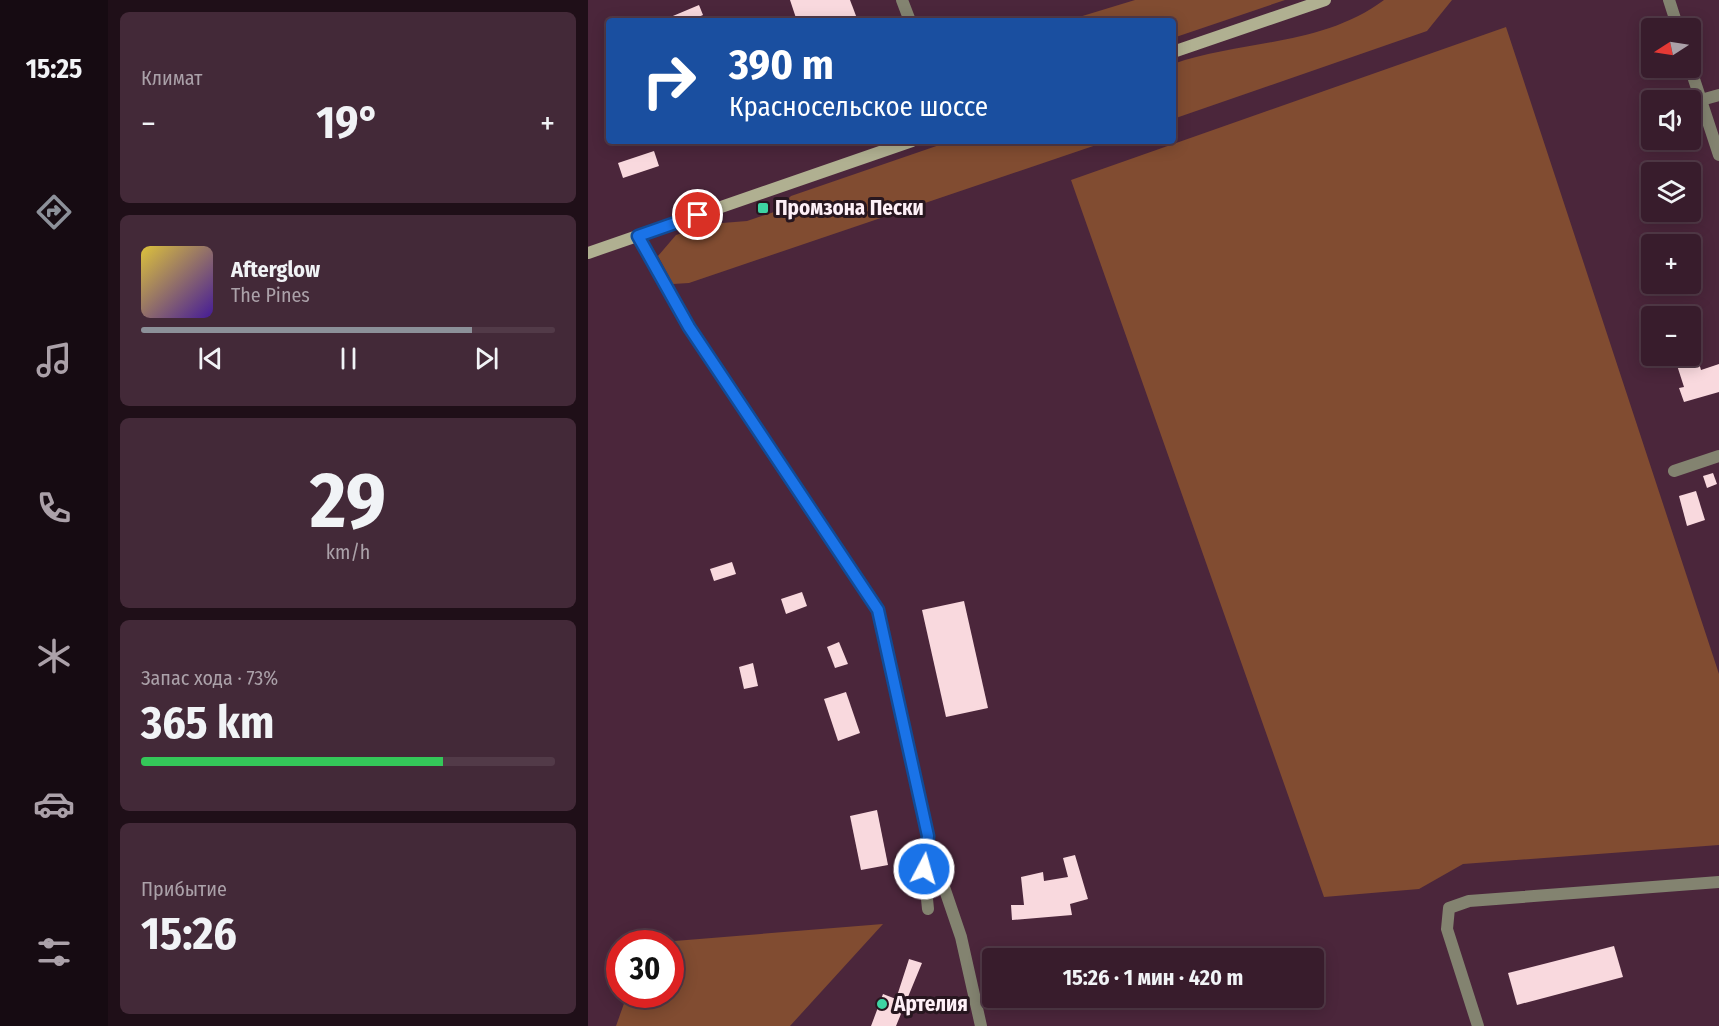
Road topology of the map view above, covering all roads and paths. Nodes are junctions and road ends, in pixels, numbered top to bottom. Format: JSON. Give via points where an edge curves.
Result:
{"nodes":[{"id":1,"x":902,"y":0,"type":"edge"},
{"id":2,"x":1325,"y":0,"type":"edge"},
{"id":3,"x":1669,"y":0,"type":"edge"},
{"id":4,"x":909,"y":18,"type":"edge"},
{"id":5,"x":1675,"y":18,"type":"edge"},
{"id":6,"x":1176,"y":51,"type":"edge"},
{"id":7,"x":1719,"y":95,"type":"edge"},
{"id":8,"x":1701,"y":100,"type":"joint"},
{"id":9,"x":903,"y":144,"type":"edge"},
{"id":10,"x":1719,"y":155,"type":"edge"},
{"id":11,"x":638,"y":236,"type":"junction"},
{"id":12,"x":588,"y":253,"type":"edge"},
{"id":13,"x":1719,"y":456,"type":"edge"},
{"id":14,"x":1674,"y":471,"type":"dead end"},
{"id":15,"x":928,"y":836,"type":"junction"},
{"id":16,"x":1719,"y":882,"type":"edge"},
{"id":17,"x":928,"y":909,"type":"dead end"},
{"id":18,"x":981,"y":1026,"type":"edge"},
{"id":19,"x":1478,"y":1026,"type":"edge"}],
"edges":[{"from":1,"to":4,"type":"street"},
{"from":2,"to":6,"type":"main road"},
{"from":3,"to":5,"type":"street"},
{"from":7,"to":8,"type":"street"},
{"from":8,"to":10,"type":"street"},
{"from":9,"to":11,"type":"main road"},
{"from":11,"to":12,"type":"main road"},
{"from":11,"to":15,"type":"street","via":[[689,327],[878,610]]},
{"from":13,"to":14,"type":"street"},
{"from":15,"to":17,"type":"street","via":[[924,869]]},
{"from":15,"to":18,"type":"street","via":[[961,937]]},
{"from":16,"to":19,"type":"street","via":[[1469,902],[1449,908],[1447,929]]}]}
